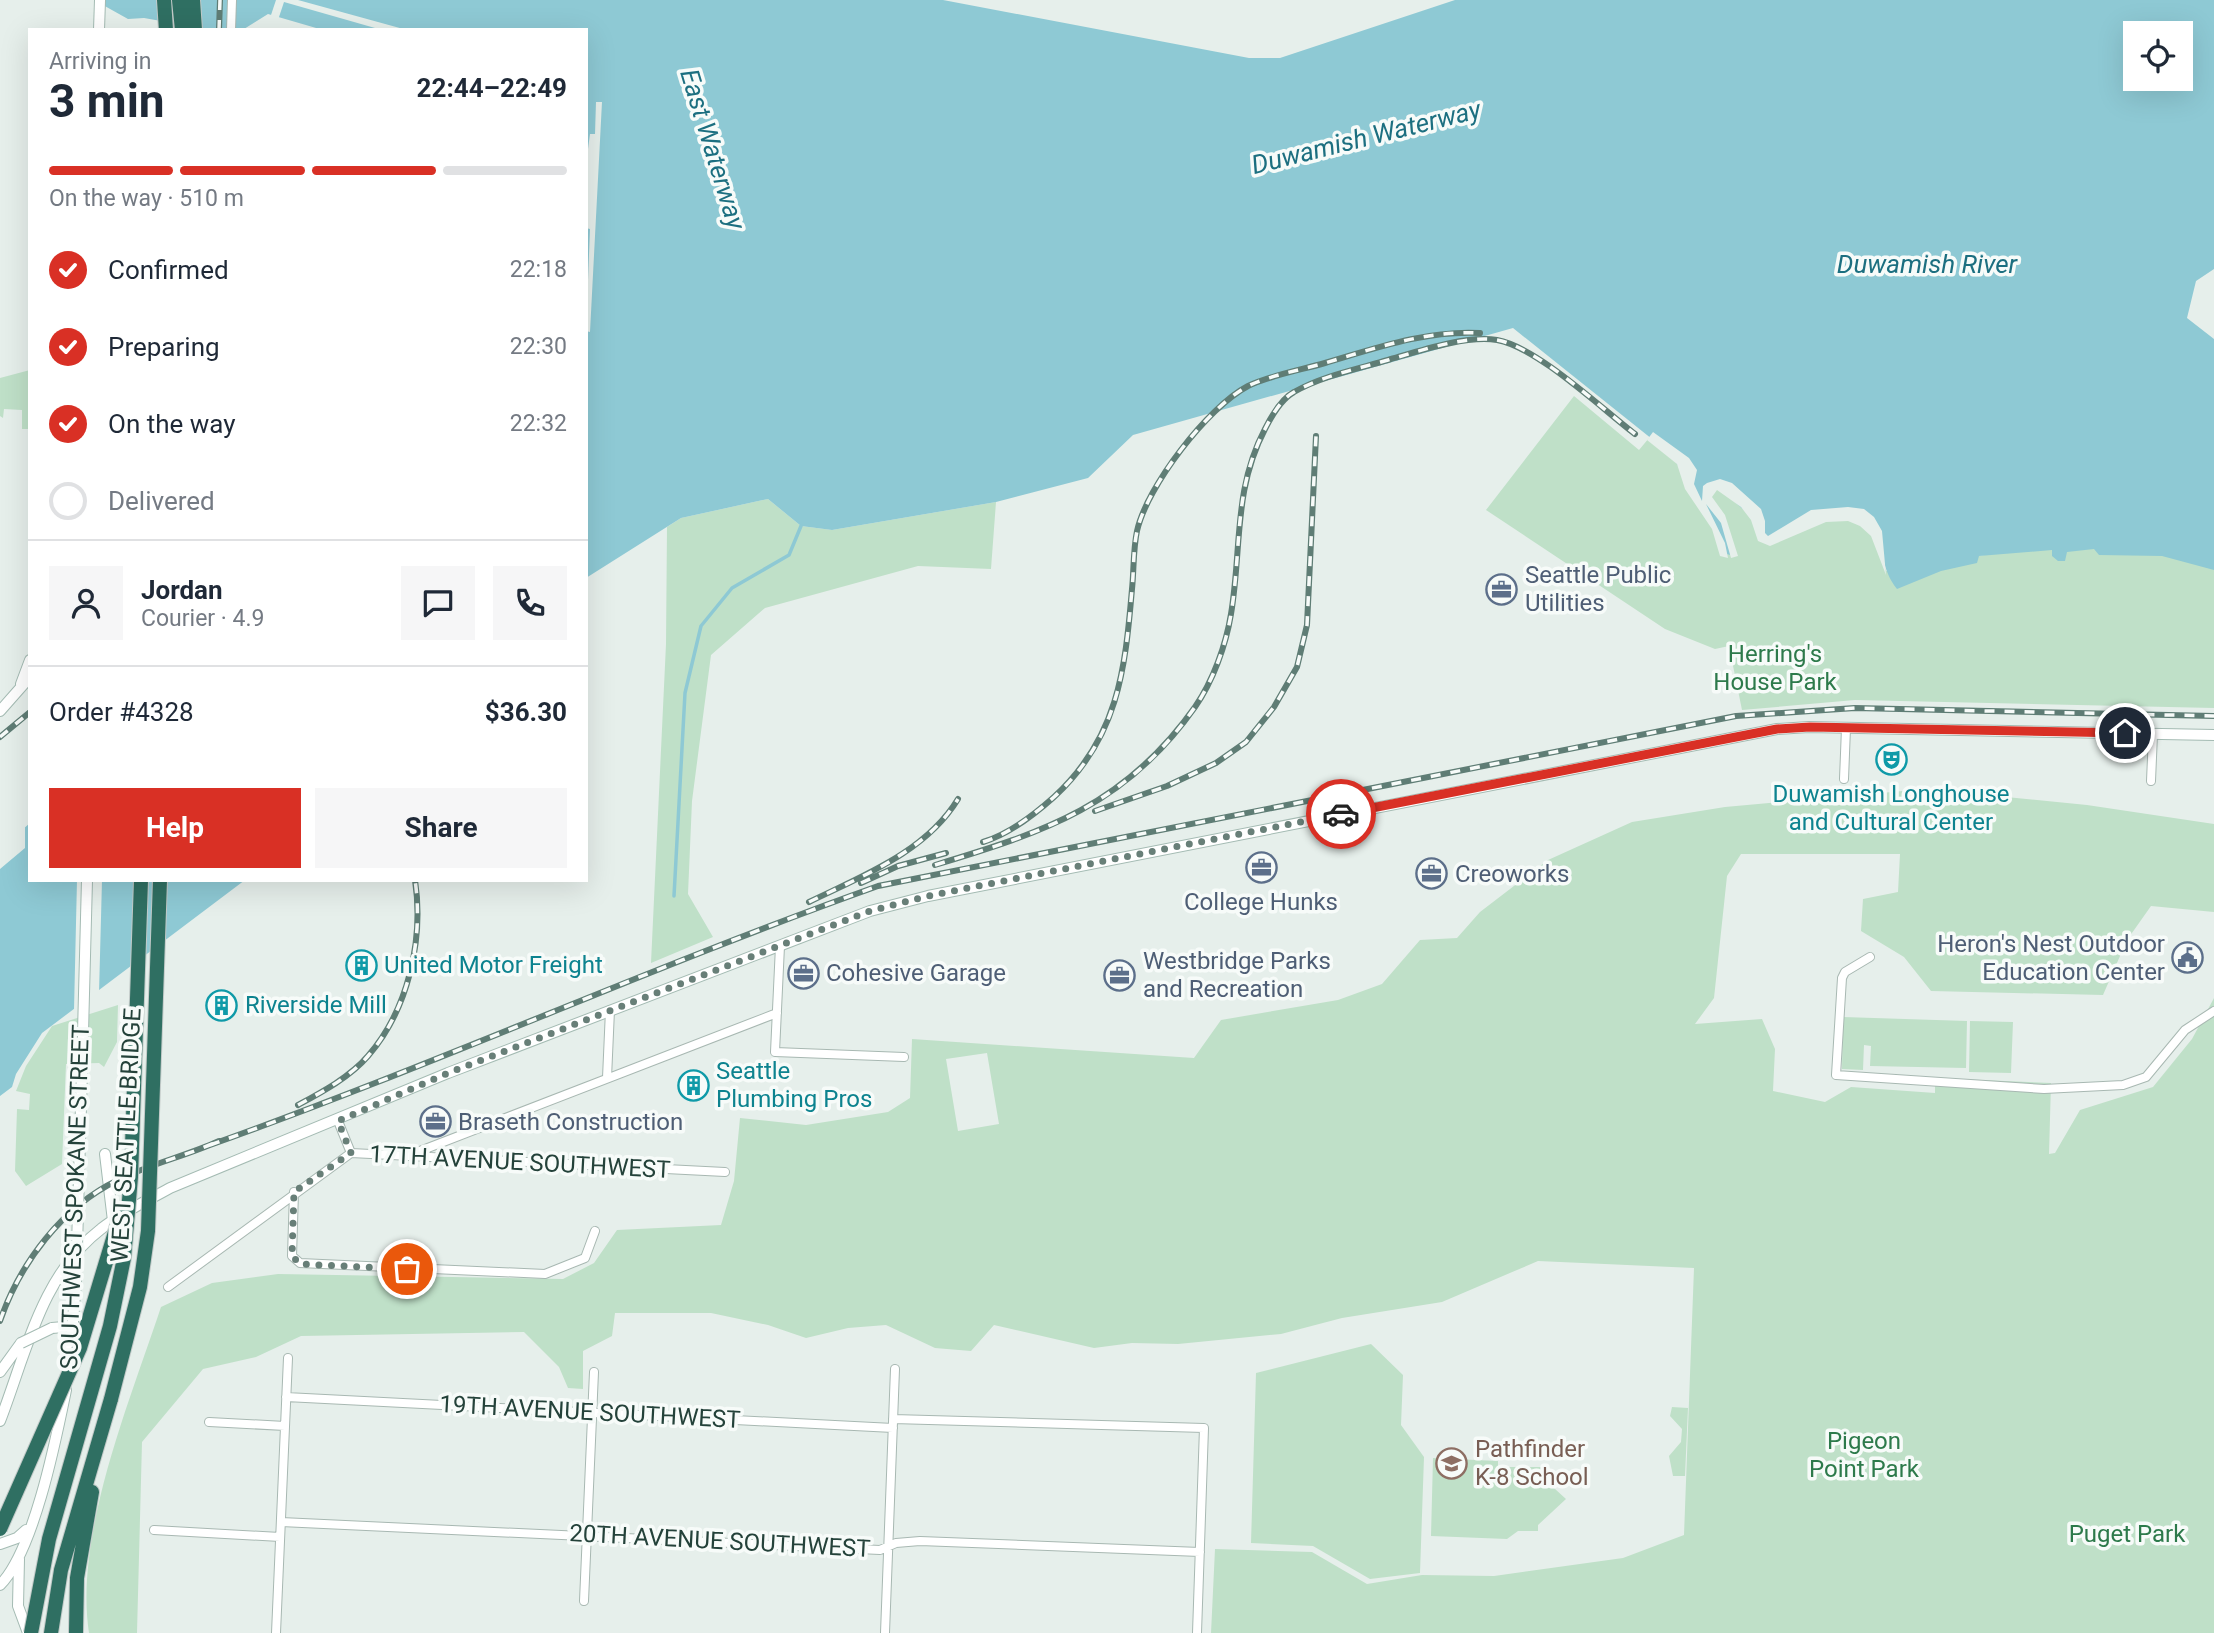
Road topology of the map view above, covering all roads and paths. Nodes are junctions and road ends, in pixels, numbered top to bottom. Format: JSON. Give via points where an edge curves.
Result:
{"nodes":[{"id":1,"x":100,"y":0,"type":"edge"},
{"id":2,"x":164,"y":0,"type":"edge"},
{"id":3,"x":179,"y":0,"type":"edge"},
{"id":4,"x":193,"y":0,"type":"edge"},
{"id":5,"x":232,"y":0,"type":"edge"},
{"id":6,"x":100,"y":28,"type":"edge"},
{"id":7,"x":166,"y":28,"type":"edge"},
{"id":8,"x":182,"y":28,"type":"edge"},
{"id":9,"x":195,"y":28,"type":"edge"},
{"id":10,"x":231,"y":28,"type":"edge"},
{"id":11,"x":28,"y":665,"type":"edge"},
{"id":12,"x":28,"y":679,"type":"edge"},
{"id":13,"x":28,"y":685,"type":"edge"},
{"id":14,"x":17,"y":693,"type":"junction"},
{"id":15,"x":0,"y":702,"type":"edge"},
{"id":16,"x":0,"y":711,"type":"edge"},
{"id":17,"x":1846,"y":728,"type":"junction"},
{"id":18,"x":2153,"y":734,"type":"junction"},
{"id":19,"x":2214,"y":735,"type":"edge"},
{"id":20,"x":1844,"y":779,"type":"dead end"},
{"id":21,"x":2151,"y":781,"type":"dead end"},
{"id":22,"x":87,"y":882,"type":"edge"},
{"id":23,"x":141,"y":882,"type":"edge"},
{"id":24,"x":160,"y":882,"type":"edge"},
{"id":25,"x":780,"y":946,"type":"junction"},
{"id":26,"x":1870,"y":957,"type":"dead end"},
{"id":27,"x":610,"y":1010,"type":"junction"},
{"id":28,"x":2214,"y":1011,"type":"edge"},
{"id":29,"x":777,"y":1013,"type":"junction"},
{"id":30,"x":904,"y":1058,"type":"dead end"},
{"id":31,"x":607,"y":1078,"type":"junction"},
{"id":32,"x":338,"y":1121,"type":"junction"},
{"id":33,"x":351,"y":1153,"type":"junction"},
{"id":34,"x":104,"y":1154,"type":"dead end"},
{"id":35,"x":407,"y":1156,"type":"junction"},
{"id":36,"x":725,"y":1171,"type":"dead end"},
{"id":37,"x":131,"y":1177,"type":"junction"},
{"id":38,"x":294,"y":1192,"type":"junction"},
{"id":39,"x":113,"y":1221,"type":"junction"},
{"id":40,"x":595,"y":1231,"type":"dead end"},
{"id":41,"x":168,"y":1287,"type":"dead end"},
{"id":42,"x":75,"y":1326,"type":"junction"},
{"id":43,"x":288,"y":1358,"type":"dead end"},
{"id":44,"x":895,"y":1368,"type":"dead end"},
{"id":45,"x":0,"y":1372,"type":"edge"},
{"id":46,"x":594,"y":1373,"type":"dead end"},
{"id":47,"x":286,"y":1397,"type":"junction"},
{"id":48,"x":111,"y":1399,"type":"junction"},
{"id":49,"x":592,"y":1412,"type":"junction"},
{"id":50,"x":0,"y":1421,"type":"edge"},
{"id":51,"x":208,"y":1422,"type":"dead end"},
{"id":52,"x":893,"y":1423,"type":"junction"},
{"id":53,"x":285,"y":1426,"type":"junction"},
{"id":54,"x":281,"y":1522,"type":"junction"},
{"id":55,"x":30,"y":1525,"type":"junction"},
{"id":56,"x":0,"y":1529,"type":"edge"},
{"id":57,"x":154,"y":1531,"type":"dead end"},
{"id":58,"x":587,"y":1535,"type":"junction"},
{"id":59,"x":281,"y":1537,"type":"junction"},
{"id":60,"x":0,"y":1544,"type":"edge"},
{"id":61,"x":888,"y":1546,"type":"junction"},
{"id":62,"x":1200,"y":1552,"type":"junction"},
{"id":63,"x":20,"y":1553,"type":"junction"},
{"id":64,"x":0,"y":1585,"type":"edge"},
{"id":65,"x":584,"y":1601,"type":"dead end"},
{"id":66,"x":29,"y":1633,"type":"edge"},
{"id":67,"x":51,"y":1633,"type":"edge"},
{"id":68,"x":76,"y":1633,"type":"edge"},
{"id":69,"x":276,"y":1633,"type":"edge"},
{"id":70,"x":885,"y":1633,"type":"edge"},
{"id":71,"x":1197,"y":1633,"type":"edge"}],
"edges":[{"from":1,"to":6,"type":"main road"},
{"from":2,"to":7,"type":"highway"},
{"from":3,"to":8,"type":"highway"},
{"from":4,"to":9,"type":"highway"},
{"from":5,"to":10,"type":"street"},
{"from":11,"to":14,"type":"main road"},
{"from":12,"to":14,"type":"main road"},
{"from":13,"to":14,"type":"main road"},
{"from":14,"to":15,"type":"main road"},
{"from":14,"to":16,"type":"main road"},
{"from":17,"to":18,"type":"main road"},
{"from":17,"to":20,"type":"street"},
{"from":17,"to":25,"type":"main road","via":[[1739,735],[928,896],[870,911]]},
{"from":18,"to":19,"type":"main road"},
{"from":18,"to":21,"type":"street"},
{"from":22,"to":42,"type":"main road","name":"SOUTHWEST SPOKANE STREET","bridge":true},
{"from":23,"to":37,"type":"highway","name":"WEST SEATTLE BRIDGE","bridge":true},
{"from":24,"to":48,"type":"highway","name":"WEST SEATTLE BRIDGE","bridge":true,"via":[[148,1231],[140,1287]]},
{"from":25,"to":27,"type":"main road"},
{"from":25,"to":29,"type":"street"},
{"from":26,"to":28,"type":"street","via":[[1845,972],[1836,1075],[2044,1089],[2123,1085],[2146,1077],[2185,1030]]},
{"from":27,"to":31,"type":"street"},
{"from":27,"to":32,"type":"main road"},
{"from":29,"to":30,"type":"street","via":[[775,1052]]},
{"from":29,"to":31,"type":"street"},
{"from":31,"to":35,"type":"street"},
{"from":32,"to":33,"type":"street","name":"17TH AVENUE SOUTHWEST"},
{"from":32,"to":39,"type":"main road","via":[[170,1188]]},
{"from":33,"to":35,"type":"street","name":"17TH AVENUE SOUTHWEST"},
{"from":33,"to":38,"type":"street"},
{"from":34,"to":39,"type":"main road"},
{"from":35,"to":36,"type":"street","name":"17TH AVENUE SOUTHWEST"},
{"from":37,"to":56,"type":"highway","bridge":true,"via":[[80,1348]]},
{"from":37,"to":66,"type":"highway","name":"WEST SEATTLE BRIDGE","bridge":true,"via":[[116,1299],[49,1539]]},
{"from":38,"to":40,"type":"street","via":[[294,1260],[300,1264],[545,1274],[585,1258]]},
{"from":38,"to":41,"type":"street"},
{"from":39,"to":50,"type":"main road","via":[[71,1258],[52,1286]]},
{"from":42,"to":45,"type":"main road","bridge":true,"via":[[34,1334],[21,1343]]},
{"from":42,"to":55,"type":"main road","name":"SOUTHWEST SPOKANE STREET","via":[[54,1446]]},
{"from":43,"to":47,"type":"street"},
{"from":44,"to":52,"type":"street"},
{"from":46,"to":49,"type":"street"},
{"from":47,"to":49,"type":"street","name":"19TH AVENUE SOUTHWEST"},
{"from":47,"to":53,"type":"street"},
{"from":48,"to":67,"type":"highway","name":"WEST SEATTLE BRIDGE","via":[[61,1570]]},
{"from":48,"to":68,"type":"highway","via":[[82,1544]]},
{"from":49,"to":52,"type":"street","name":"19TH AVENUE SOUTHWEST"},
{"from":49,"to":58,"type":"street"},
{"from":51,"to":53,"type":"street"},
{"from":52,"to":61,"type":"street"},
{"from":52,"to":62,"type":"street","name":"19TH AVENUE SOUTHWEST","via":[[1204,1428]]},
{"from":53,"to":54,"type":"street"},
{"from":54,"to":58,"type":"street","name":"20TH AVENUE SOUTHWEST"},
{"from":54,"to":59,"type":"street"},
{"from":55,"to":60,"type":"main road","via":[[17,1538]]},
{"from":55,"to":63,"type":"main road","name":"SOUTHWEST SPOKANE STREET"},
{"from":57,"to":59,"type":"street"},
{"from":58,"to":61,"type":"street","name":"20TH AVENUE SOUTHWEST","via":[[880,1550]]},
{"from":58,"to":65,"type":"street"},
{"from":59,"to":69,"type":"street"},
{"from":61,"to":62,"type":"street","name":"20TH AVENUE SOUTHWEST","via":[[920,1541]]},
{"from":61,"to":70,"type":"street"},
{"from":62,"to":71,"type":"street"},
{"from":63,"to":64,"type":"main road","name":"SOUTHWEST SPOKANE STREET"},
{"from":63,"to":66,"type":"main road","via":[[18,1606]]}]}
